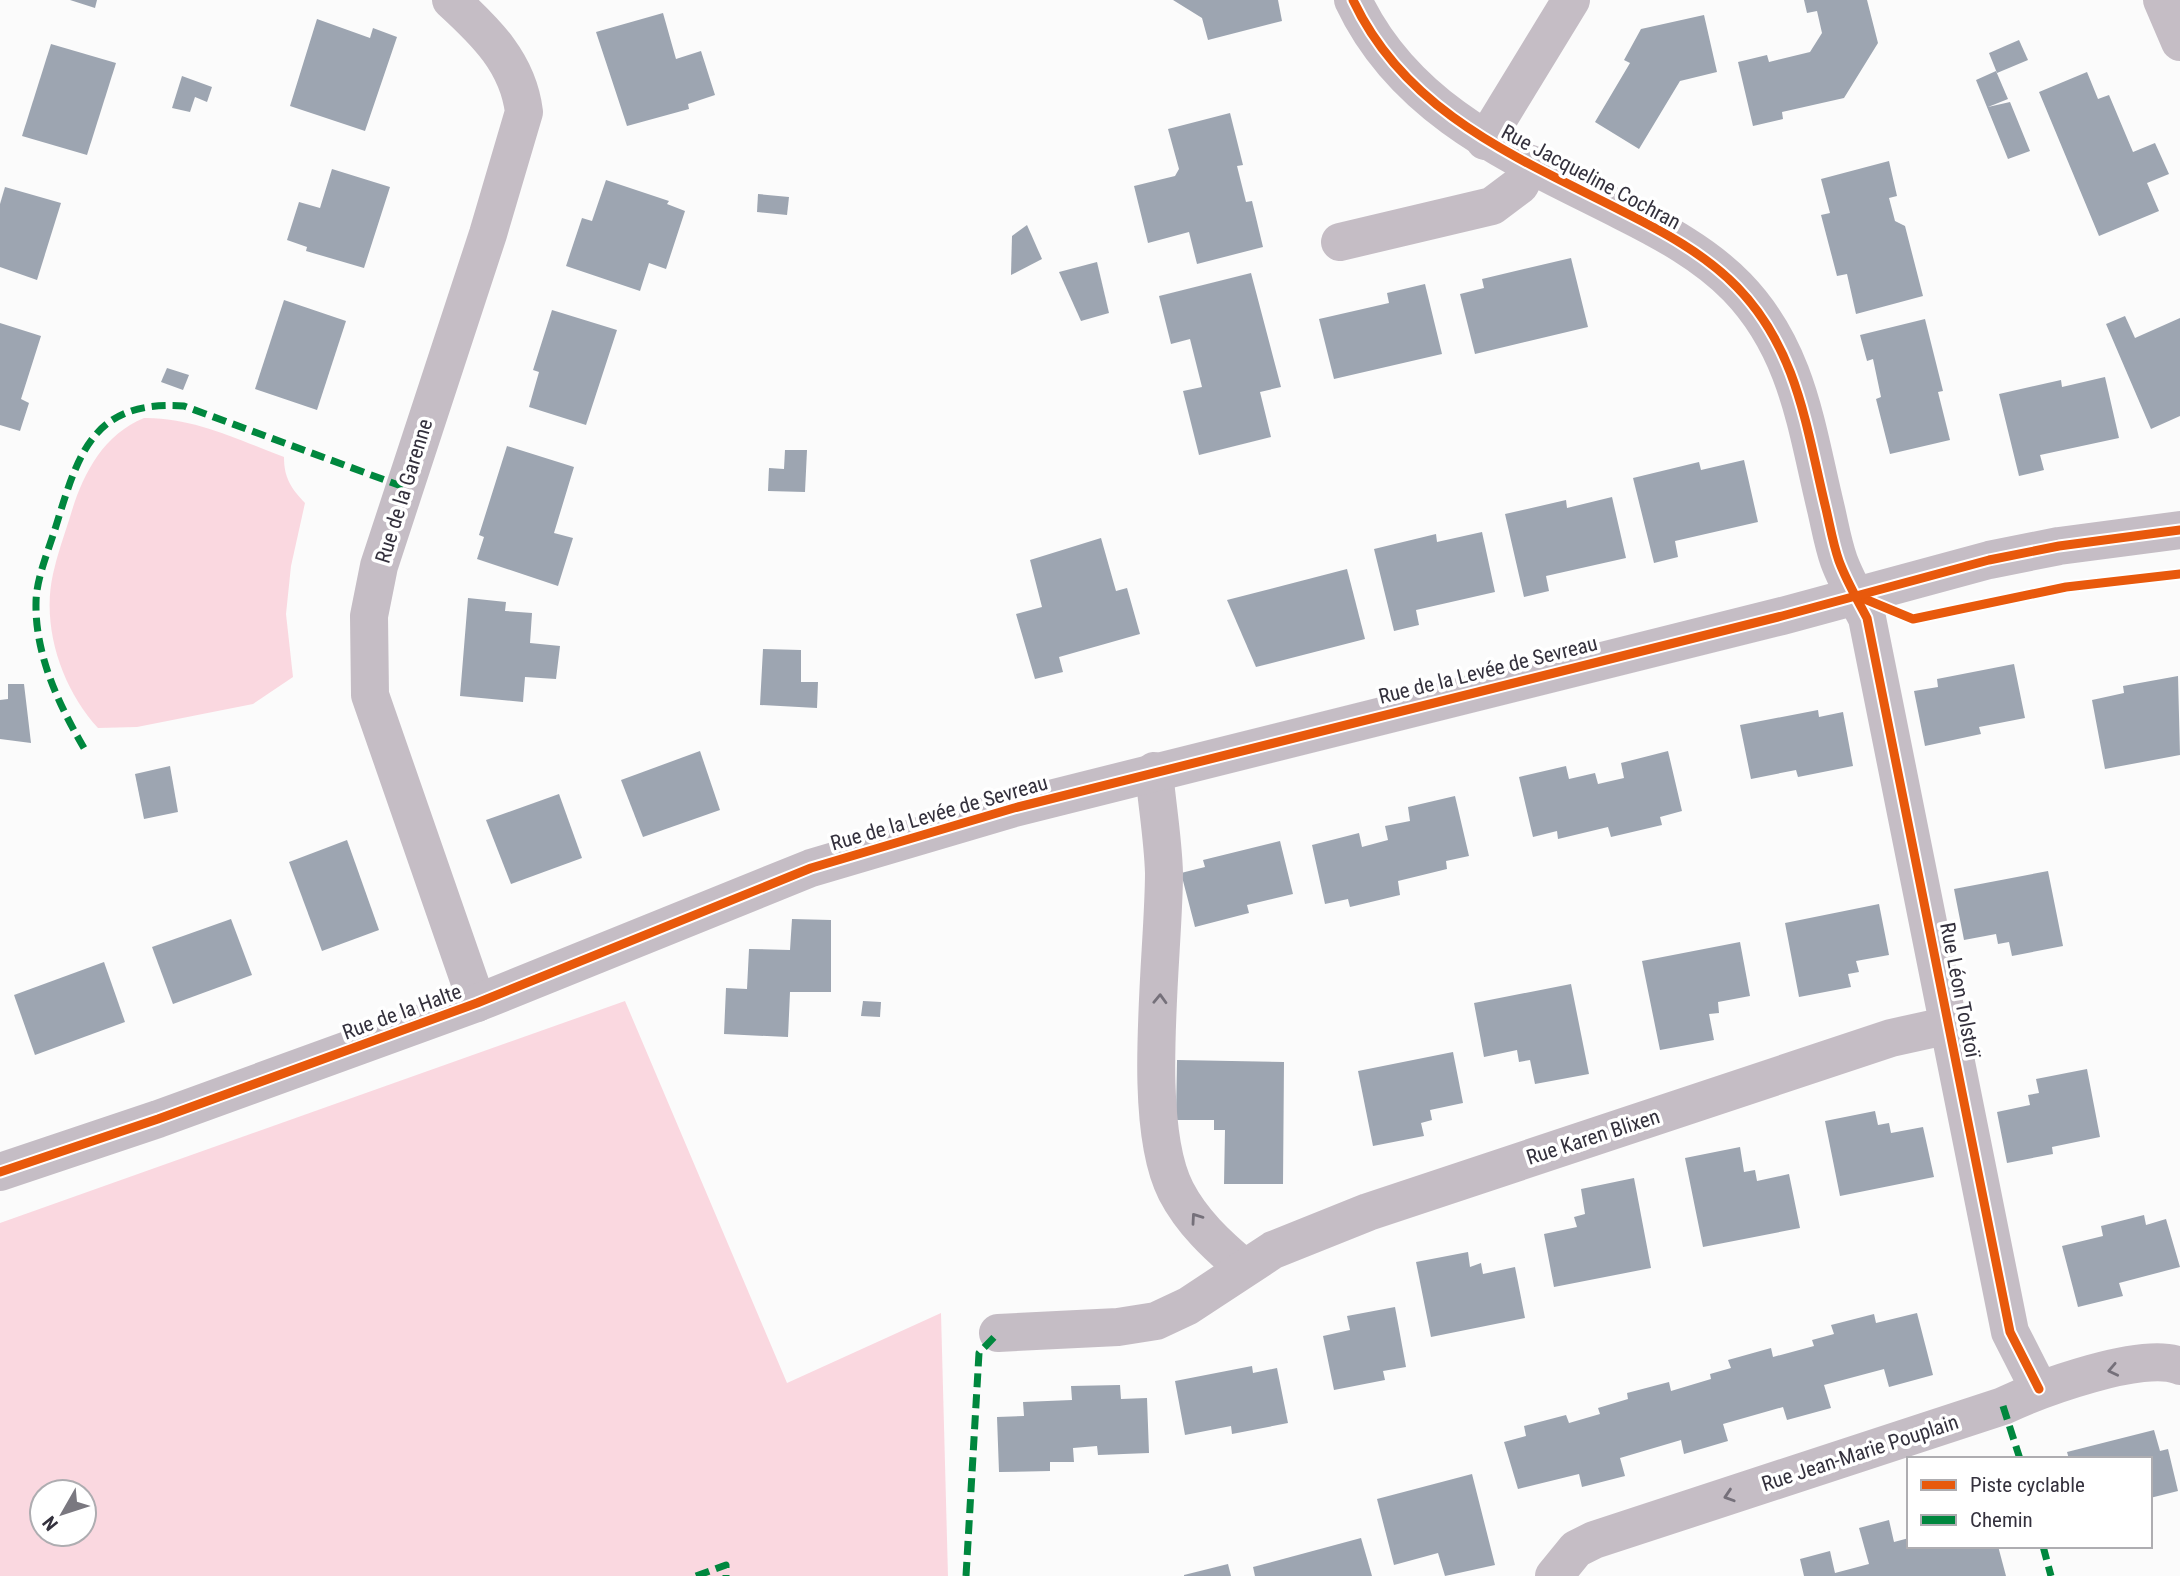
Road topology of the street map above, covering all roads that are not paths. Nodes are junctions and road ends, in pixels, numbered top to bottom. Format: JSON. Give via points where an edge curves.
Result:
{"nodes":[{"id":1,"x":451,"y":0,"type":"edge"},
{"id":2,"x":1353,"y":0,"type":"edge"},
{"id":3,"x":1572,"y":0,"type":"edge"},
{"id":4,"x":2162,"y":0,"type":"edge"},
{"id":5,"x":2180,"y":43,"type":"edge"},
{"id":6,"x":1485,"y":141,"type":"junction"},
{"id":7,"x":1531,"y":164,"type":"junction"},
{"id":8,"x":1340,"y":242,"type":"dead end"},
{"id":9,"x":2180,"y":530,"type":"edge"},
{"id":10,"x":1855,"y":595,"type":"junction"},
{"id":11,"x":1154,"y":771,"type":"junction"},
{"id":12,"x":811,"y":869,"type":"joint"},
{"id":13,"x":477,"y":1003,"type":"junction"},
{"id":14,"x":1950,"y":1025,"type":"junction"},
{"id":15,"x":0,"y":1172,"type":"edge"},
{"id":16,"x":1242,"y":1267,"type":"junction"},
{"id":17,"x":998,"y":1334,"type":"dead end"},
{"id":18,"x":2180,"y":1366,"type":"edge"},
{"id":19,"x":2039,"y":1389,"type":"junction"},
{"id":20,"x":1553,"y":1576,"type":"edge"}],
"edges":[{"from":1,"to":13,"type":"street","name":"Rue de la Garenne","via":[[485,32],[513,69],[524,112],[379,566],[368,646],[370,695]]},
{"from":2,"to":6,"type":"street","name":"Rue Jacqueline Cochran","via":[[1381,48],[1415,88]]},
{"from":3,"to":6,"type":"street","name":"Rue Jacqueline Cochran"},
{"from":4,"to":5,"type":"street"},
{"from":6,"to":7,"type":"street","name":"Rue Jacqueline Cochran"},
{"from":7,"to":8,"type":"street","name":"Rue Jacqueline Cochran","via":[[1520,186],[1492,206]]},
{"from":7,"to":10,"type":"street","name":"Rue Jacqueline Cochran","via":[[1681,243],[1736,286],[1759,313],[1780,342],[1796,383],[1839,560]]},
{"from":9,"to":10,"type":"street","name":"Rue de la Levée de Sevreau","via":[[1989,560]]},
{"from":10,"to":11,"type":"street","name":"Rue de la Levée de Sevreau"},
{"from":10,"to":14,"type":"street","name":"Rue Léon Tolstoï","via":[[1867,618]]},
{"from":11,"to":12,"type":"street","name":"Rue de la Levée de Sevreau"},
{"from":16,"to":11,"type":"street","one_way":true,"via":[[1210,1239],[1176,1191],[1163,1148],[1157,1094],[1164,870]]},
{"from":12,"to":13,"type":"street","name":"Rue de la Halte"},
{"from":13,"to":15,"type":"street","name":"Rue de la Halte"},
{"from":14,"to":16,"type":"street","name":"Rue Karen Blixen","via":[[1891,1038],[1368,1212]]},
{"from":14,"to":19,"type":"street","name":"Rue Léon Tolstoï","via":[[2010,1332]]},
{"from":16,"to":17,"type":"street","name":"Rue Karen Blixen","via":[[1188,1306],[1156,1321]]},
{"from":18,"to":19,"type":"street","name":"Rue Jean-Marie Pouplain","one_way":true,"via":[[2138,1365]]},
{"from":19,"to":20,"type":"street","name":"Rue Jean-Marie Pouplain","one_way":true,"via":[[2003,1406],[1594,1540],[1576,1549]]}]}
